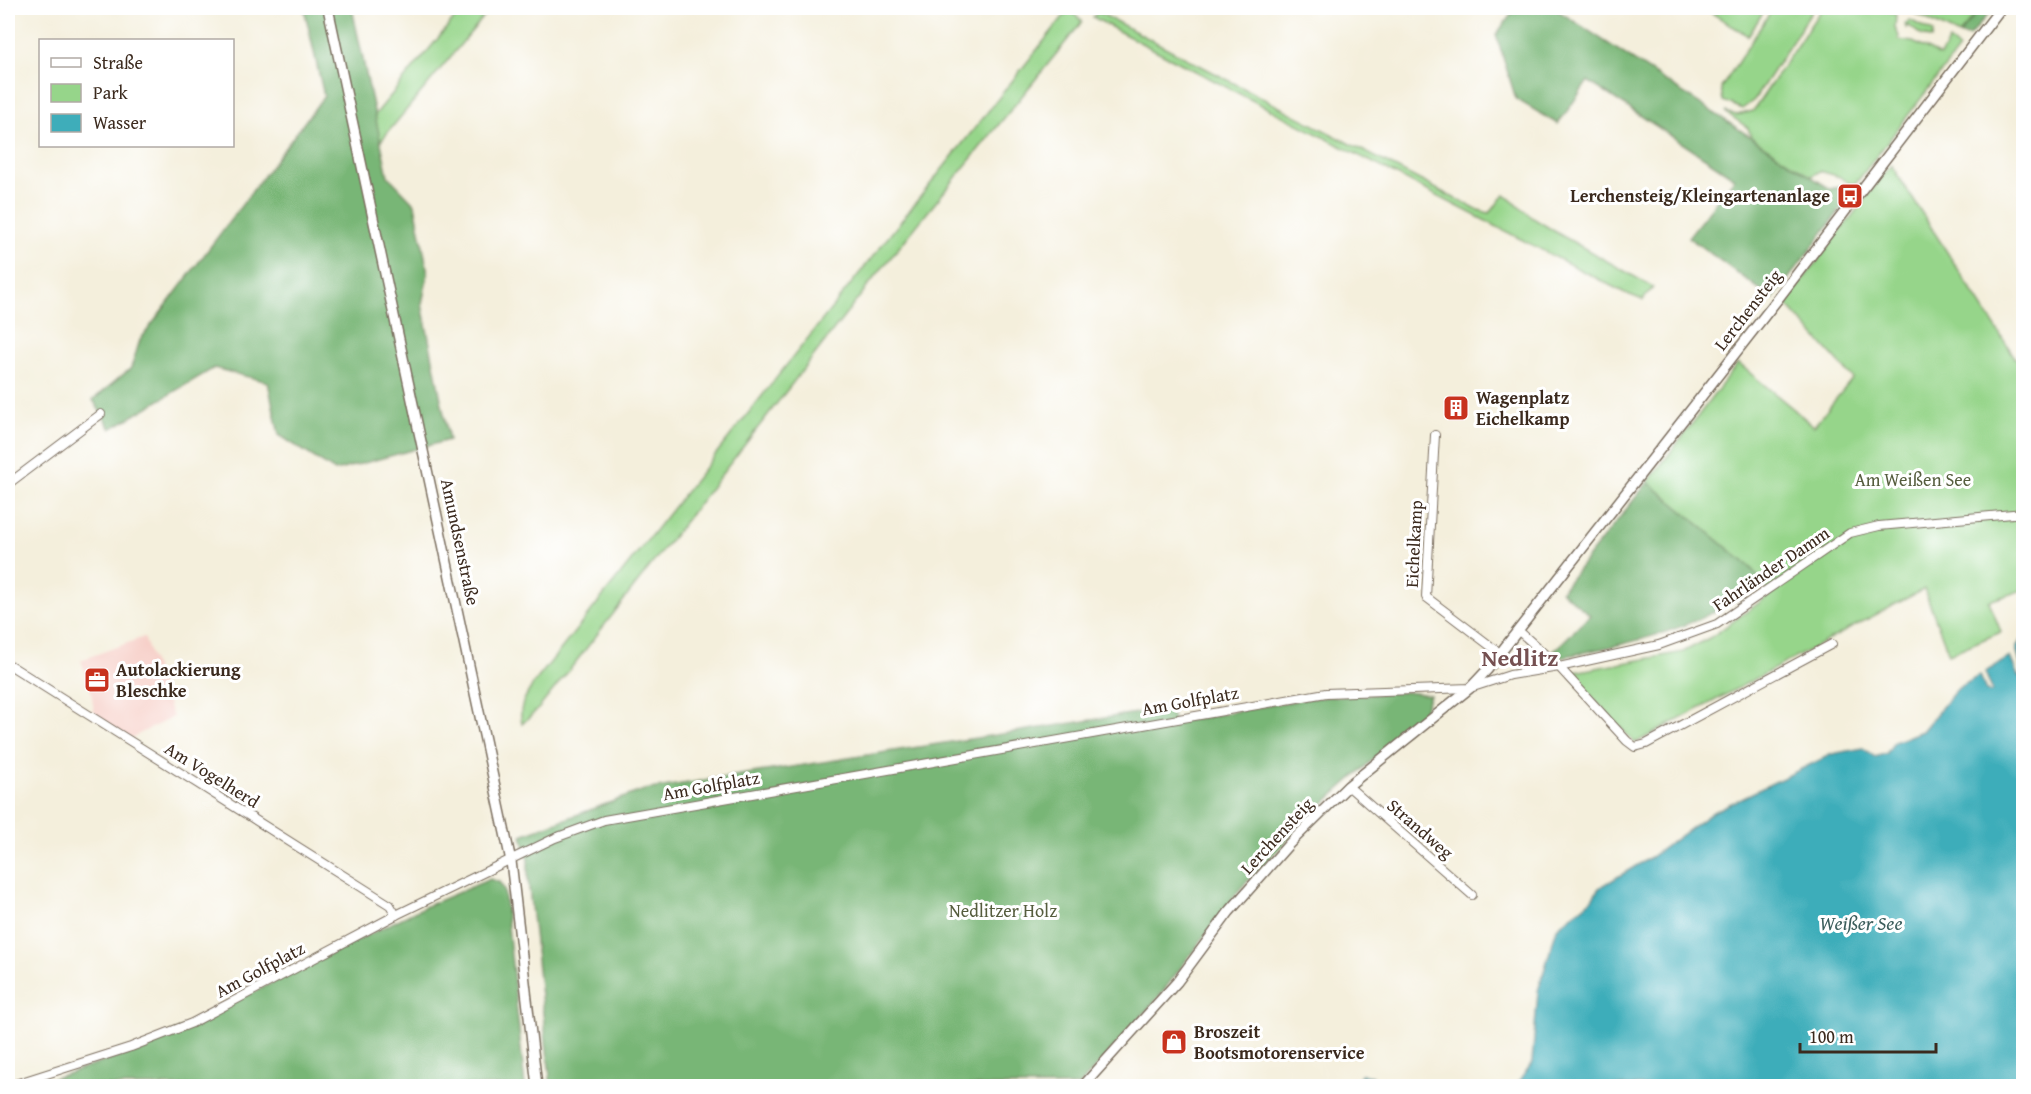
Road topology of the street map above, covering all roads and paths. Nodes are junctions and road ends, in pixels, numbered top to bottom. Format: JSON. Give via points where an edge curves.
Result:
{"nodes":[{"id":1,"x":328,"y":8,"type":"edge"},
{"id":2,"x":2001,"y":8,"type":"edge"},
{"id":3,"x":101,"y":414,"type":"dead end"},
{"id":4,"x":1435,"y":435,"type":"dead end"},
{"id":5,"x":8,"y":483,"type":"edge"},
{"id":6,"x":2024,"y":513,"type":"edge"},
{"id":7,"x":1519,"y":631,"type":"junction"},
{"id":8,"x":1832,"y":644,"type":"dead end"},
{"id":9,"x":1501,"y":654,"type":"junction"},
{"id":10,"x":8,"y":664,"type":"edge"},
{"id":11,"x":1559,"y":667,"type":"junction"},
{"id":12,"x":1470,"y":688,"type":"junction"},
{"id":13,"x":1348,"y":786,"type":"junction"},
{"id":14,"x":511,"y":861,"type":"junction"},
{"id":15,"x":1472,"y":895,"type":"dead end"},
{"id":16,"x":396,"y":915,"type":"junction"},
{"id":17,"x":9,"y":1086,"type":"edge"},
{"id":18,"x":537,"y":1086,"type":"edge"},
{"id":19,"x":1083,"y":1086,"type":"edge"}],
"edges":[{"from":1,"to":14,"type":"street","name":"Amundsenstraße"},
{"from":2,"to":7,"type":"street","name":"Lerchensteig"},
{"from":3,"to":5,"type":"street"},
{"from":4,"to":9,"type":"street","name":"Eichelkamp","via":[[1426,597]]},
{"from":6,"to":11,"type":"street","name":"Fahrländer Damm","via":[[1887,525],[1850,533],[1717,624],[1659,645]]},
{"from":7,"to":9,"type":"street","name":"Lerchensteig"},
{"from":7,"to":11,"type":"street"},
{"from":8,"to":11,"type":"street","via":[[1635,747]]},
{"from":9,"to":12,"type":"street","name":"Lerchensteig"},
{"from":10,"to":16,"type":"street","name":"Am Vogelherd","via":[[390,905]]},
{"from":11,"to":12,"type":"street","name":"Fahrländer Damm","via":[[1510,675]]},
{"from":12,"to":13,"type":"street","name":"Lerchensteig"},
{"from":12,"to":14,"type":"street","name":"Am Golfplatz","via":[[1326,693],[604,820],[555,838]]},
{"from":13,"to":15,"type":"street","name":"Strandweg"},
{"from":13,"to":19,"type":"street","name":"Lerchensteig","via":[[1228,912],[1177,982]]},
{"from":14,"to":16,"type":"street","name":"Am Golfplatz"},
{"from":14,"to":18,"type":"street","name":"Amundsenstraße"},
{"from":16,"to":17,"type":"street","name":"Am Golfplatz","via":[[192,1023]]}]}
